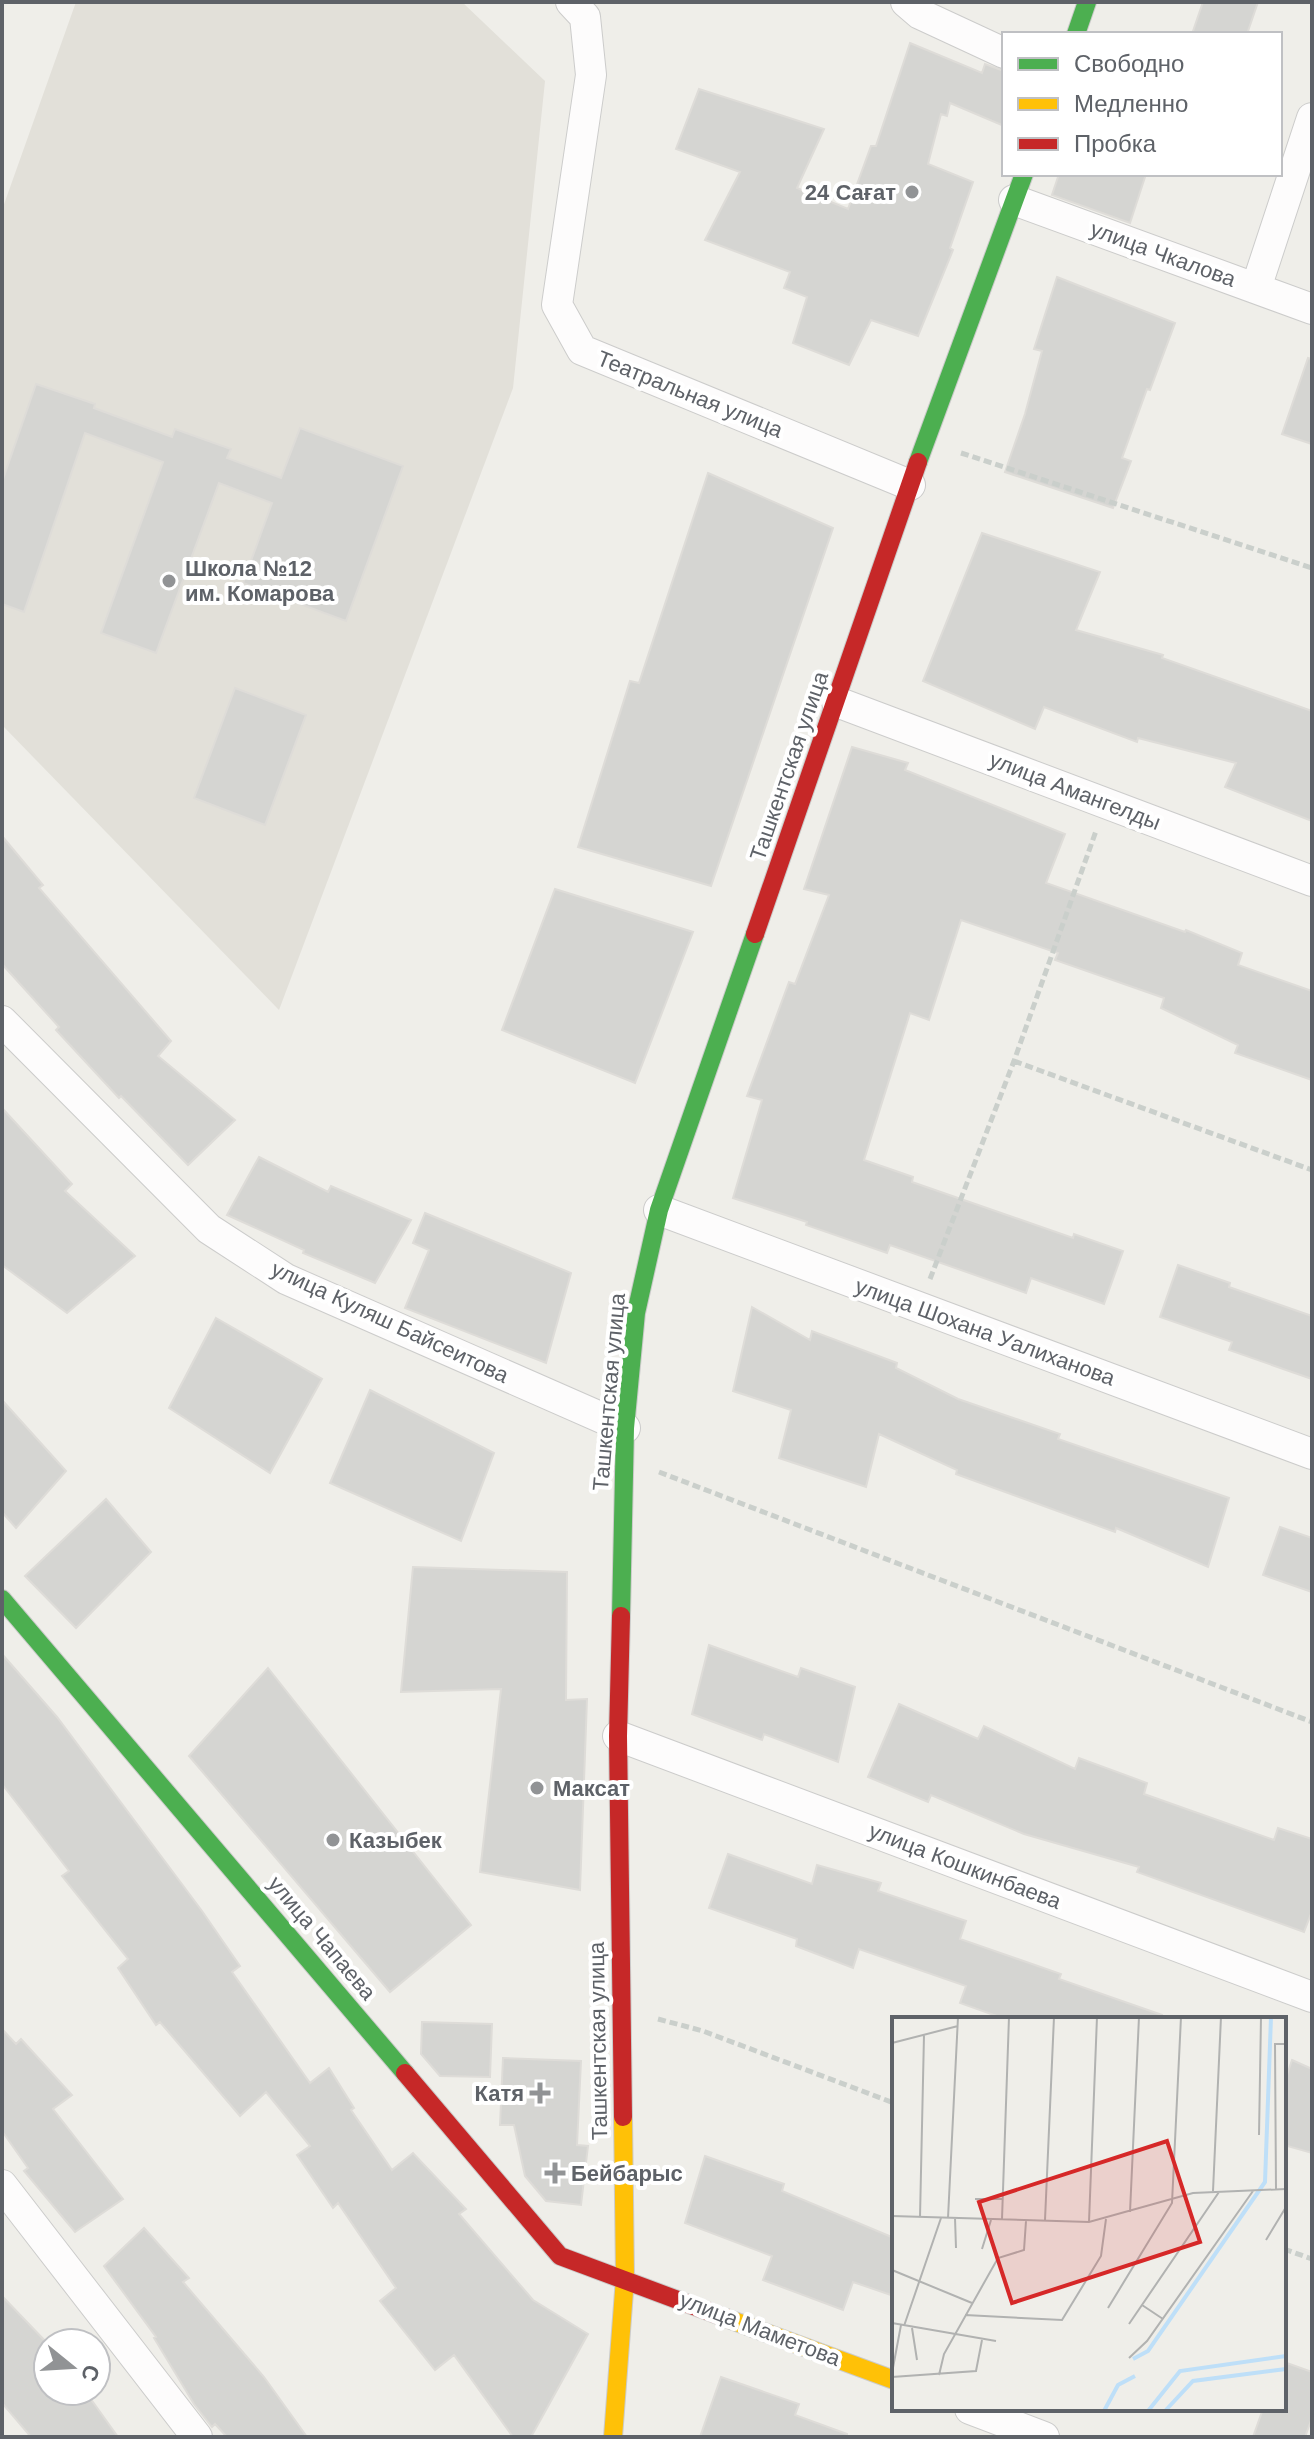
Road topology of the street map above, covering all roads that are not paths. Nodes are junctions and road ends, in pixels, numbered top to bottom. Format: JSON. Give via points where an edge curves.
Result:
{"nodes":[{"id":1,"x":571,"y":2,"type":"edge"},
{"id":2,"x":906,"y":2,"type":"edge"},
{"id":3,"x":1087,"y":2,"type":"edge"},
{"id":4,"x":1077,"y":32,"type":"edge"},
{"id":5,"x":1002,"y":52,"type":"edge"},
{"id":6,"x":1312,"y":118,"type":"edge"},
{"id":7,"x":1019,"y":187,"type":"edge"},
{"id":8,"x":1256,"y":288,"type":"junction"},
{"id":9,"x":1312,"y":309,"type":"edge"},
{"id":10,"x":910,"y":485,"type":"junction"},
{"id":11,"x":837,"y":702,"type":"junction"},
{"id":12,"x":1312,"y":881,"type":"edge"},
{"id":13,"x":2,"y":1021,"type":"edge"},
{"id":14,"x":659,"y":1210,"type":"junction"},
{"id":15,"x":625,"y":1428,"type":"junction"},
{"id":16,"x":1312,"y":1454,"type":"edge"},
{"id":17,"x":2,"y":1599,"type":"edge"},
{"id":18,"x":618,"y":1736,"type":"junction"},
{"id":19,"x":1312,"y":1997,"type":"edge"},
{"id":20,"x":2,"y":2185,"type":"edge"},
{"id":21,"x":625,"y":2278,"type":"junction"},
{"id":22,"x":892,"y":2379,"type":"edge"},
{"id":23,"x":975,"y":2411,"type":"edge"},
{"id":24,"x":197,"y":2437,"type":"edge"},
{"id":25,"x":613,"y":2437,"type":"edge"},
{"id":26,"x":1044,"y":2437,"type":"edge"}],
"edges":[{"from":1,"to":10,"type":"street","name":"Театральная улица","via":[[585,17],[591,75],[557,305],[582,350]]},
{"from":2,"to":5,"type":"street","via":[[920,14]]},
{"from":3,"to":4,"type":"main road"},
{"from":6,"to":8,"type":"street"},
{"from":7,"to":8,"type":"street","name":"улица Чкалова"},
{"from":7,"to":10,"type":"main road","name":"Ташкентская улица"},
{"from":8,"to":9,"type":"street","name":"улица Чкалова"},
{"from":10,"to":11,"type":"main road","name":"Ташкентская улица"},
{"from":11,"to":12,"type":"street","name":"улица Амангелды"},
{"from":11,"to":14,"type":"main road","name":"Ташкентская улица"},
{"from":13,"to":15,"type":"street","name":"улица Куляш Байсеитова","via":[[209,1229],[286,1279]]},
{"from":14,"to":15,"type":"main road","name":"Ташкентская улица","via":[[636,1313]]},
{"from":14,"to":16,"type":"street","name":"улица Шохана Уалиханова"},
{"from":15,"to":18,"type":"main road","name":"Ташкентская улица"},
{"from":17,"to":21,"type":"main road","name":"улица Чапаева","via":[[560,2256]]},
{"from":18,"to":19,"type":"street","name":"улица Кошкинбаева"},
{"from":18,"to":21,"type":"main road","name":"Ташкентская улица"},
{"from":20,"to":24,"type":"street"},
{"from":21,"to":22,"type":"main road","name":"улица Маметова"},
{"from":21,"to":25,"type":"main road","name":"Ташкентская улица"},
{"from":23,"to":26,"type":"street"}]}
